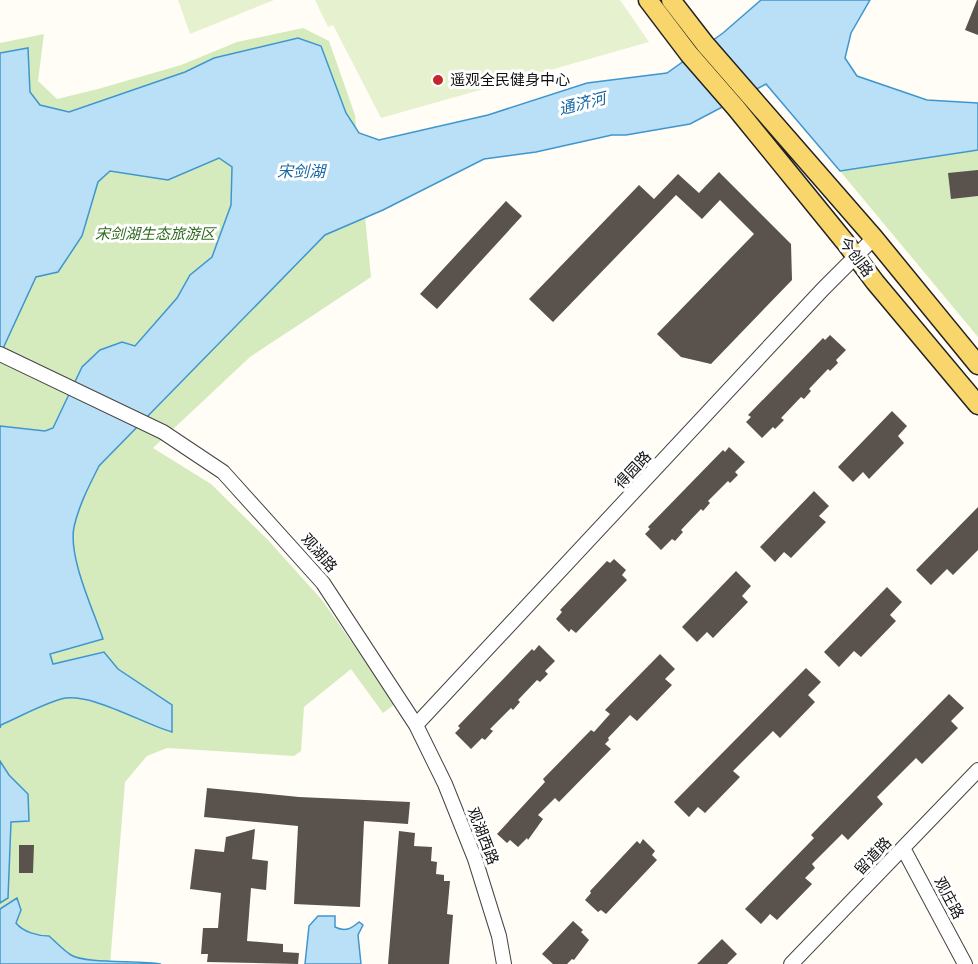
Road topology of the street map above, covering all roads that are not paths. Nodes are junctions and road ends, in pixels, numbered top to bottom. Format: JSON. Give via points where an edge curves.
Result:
{"nodes":[{"id":1,"x":648,"y":0,"type":"edge"},
{"id":2,"x":671,"y":0,"type":"edge"},
{"id":3,"x":697,"y":49,"type":"junction"},
{"id":4,"x":874,"y":238,"type":"junction"},
{"id":5,"x":856,"y":257,"type":"junction"},
{"id":6,"x":0,"y":354,"type":"edge"},
{"id":7,"x":978,"y":365,"type":"edge"},
{"id":8,"x":978,"y":405,"type":"edge"},
{"id":9,"x":416,"y":725,"type":"junction"},
{"id":10,"x":978,"y":770,"type":"edge"},
{"id":11,"x":903,"y":848,"type":"junction"},
{"id":12,"x":504,"y":964,"type":"edge"},
{"id":13,"x":791,"y":964,"type":"edge"},
{"id":14,"x":965,"y":964,"type":"edge"}],
"edges":[{"from":1,"to":3,"type":"main road"},
{"from":2,"to":3,"type":"main road"},
{"from":3,"to":4,"type":"main road","name":"今创路","via":[[751,96]]},
{"from":3,"to":5,"type":"main road","name":"今创路","via":[[736,108]]},
{"from":4,"to":5,"type":"street","name":"得园路"},
{"from":4,"to":7,"type":"main road","name":"今创路"},
{"from":5,"to":8,"type":"main road","name":"今创路"},
{"from":5,"to":9,"type":"street","name":"得园路"},
{"from":6,"to":9,"type":"street","name":"观湖路","via":[[164,432],[223,472],[323,583]]},
{"from":9,"to":12,"type":"street","name":"观湖西路","via":[[475,859]]},
{"from":10,"to":11,"type":"street","name":"留道路"},
{"from":11,"to":13,"type":"street","name":"留道路"},
{"from":11,"to":14,"type":"street","name":"观庄路"}]}
